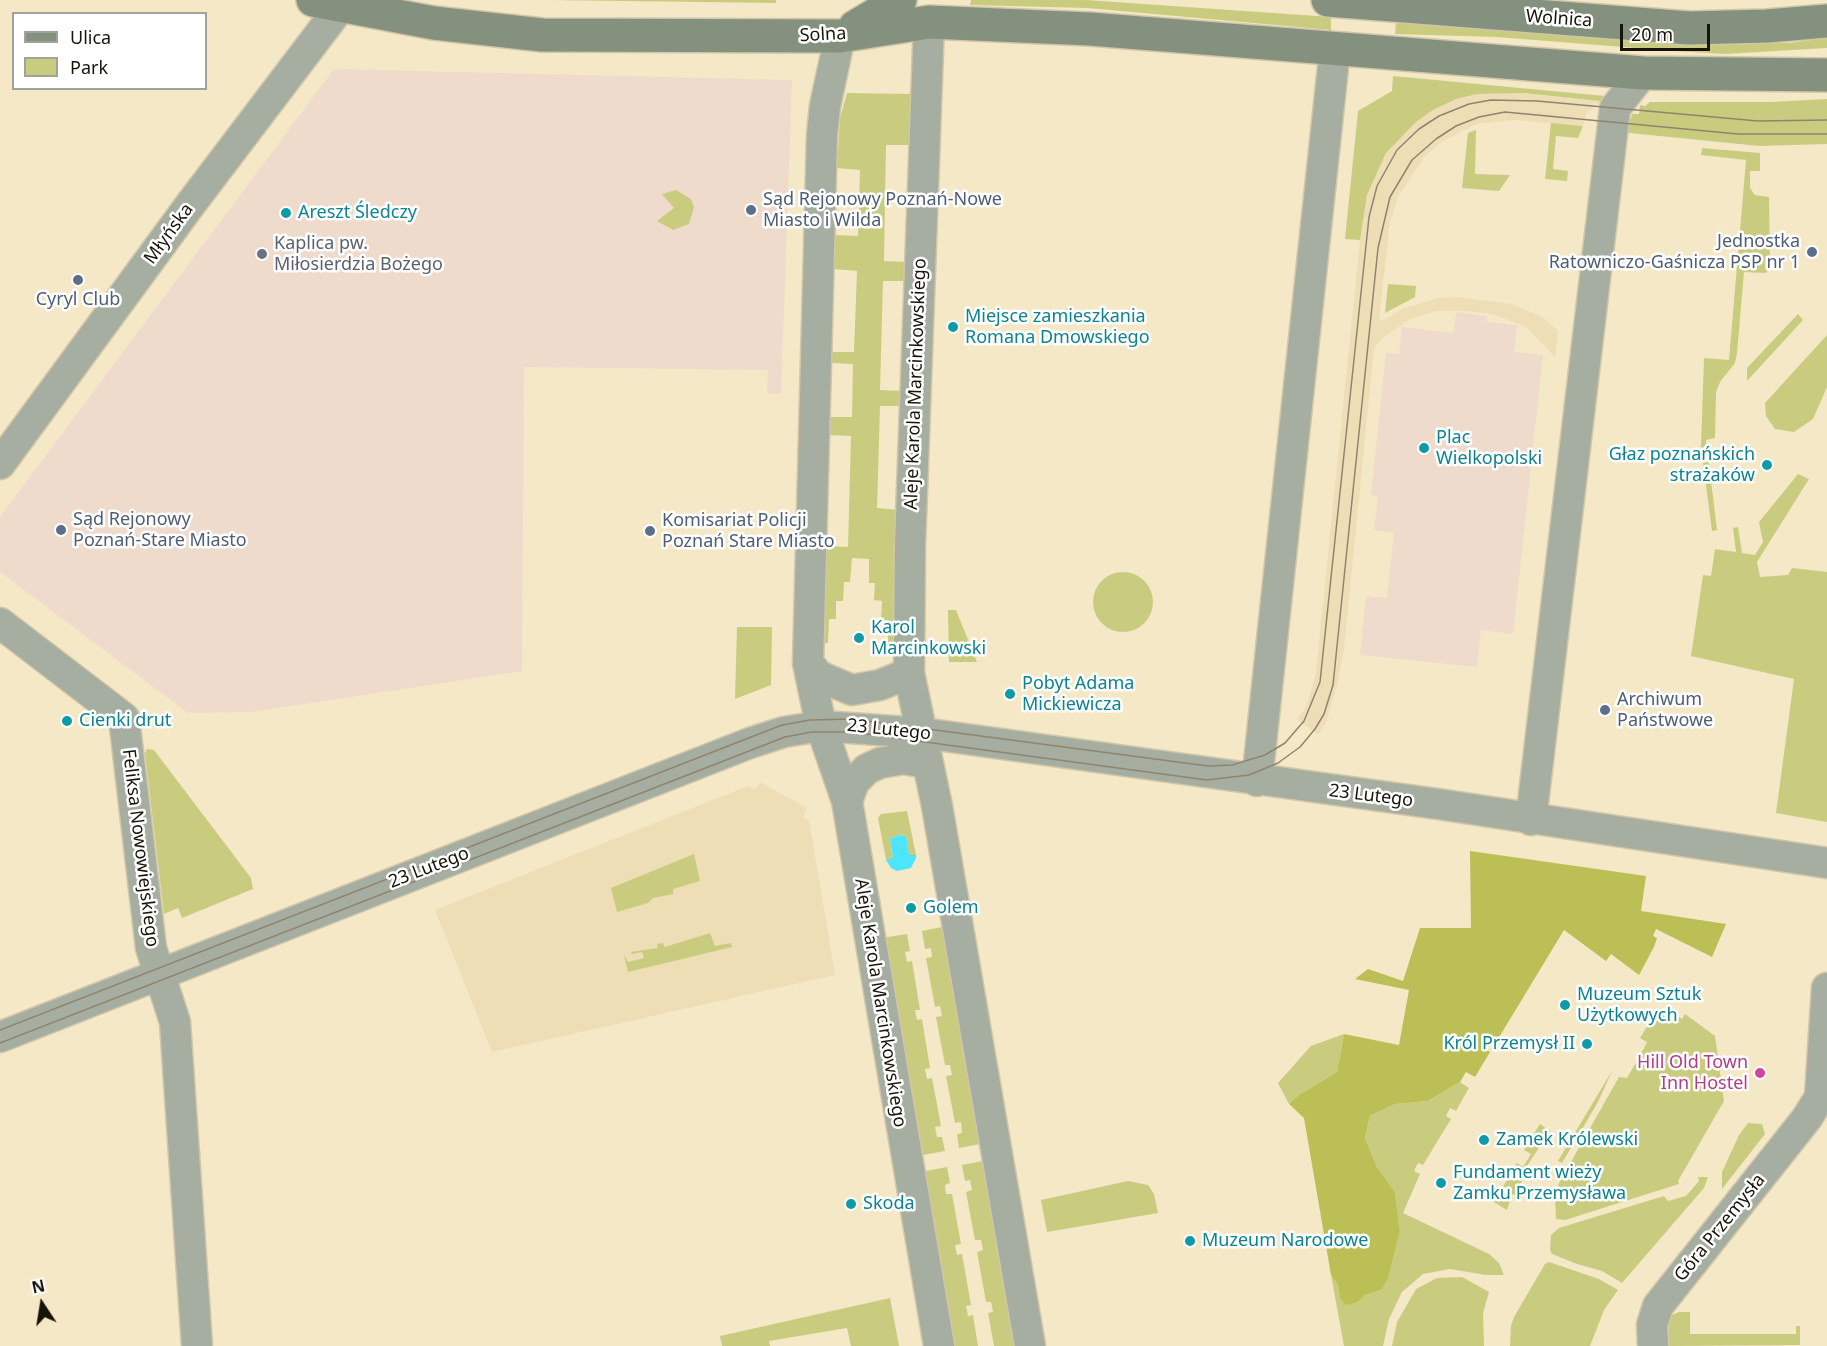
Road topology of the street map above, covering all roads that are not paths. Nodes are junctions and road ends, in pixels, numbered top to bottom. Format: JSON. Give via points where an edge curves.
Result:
{"nodes":[{"id":1,"x":900,"y":0,"type":"edge"},
{"id":2,"x":1328,"y":0,"type":"edge"},
{"id":3,"x":327,"y":3,"type":"edge"},
{"id":4,"x":918,"y":11,"type":"edge"},
{"id":5,"x":1827,"y":21,"type":"edge"},
{"id":6,"x":840,"y":36,"type":"junction"},
{"id":7,"x":1335,"y":48,"type":"junction"},
{"id":8,"x":1643,"y":72,"type":"junction"},
{"id":9,"x":1827,"y":75,"type":"edge"},
{"id":10,"x":0,"y":464,"type":"edge"},
{"id":11,"x":0,"y":623,"type":"edge"},
{"id":12,"x":808,"y":663,"type":"junction"},
{"id":13,"x":909,"y":673,"type":"junction"},
{"id":14,"x":821,"y":726,"type":"junction"},
{"id":15,"x":922,"y":733,"type":"junction"},
{"id":16,"x":929,"y":767,"type":"junction"},
{"id":17,"x":1257,"y":781,"type":"junction"},
{"id":18,"x":847,"y":801,"type":"junction"},
{"id":19,"x":1531,"y":820,"type":"junction"},
{"id":20,"x":1827,"y":863,"type":"edge"},
{"id":21,"x":160,"y":974,"type":"junction"},
{"id":22,"x":1827,"y":988,"type":"edge"},
{"id":23,"x":0,"y":1037,"type":"edge"},
{"id":24,"x":1817,"y":1118,"type":"edge"},
{"id":25,"x":197,"y":1346,"type":"edge"},
{"id":26,"x":939,"y":1346,"type":"edge"},
{"id":27,"x":1030,"y":1346,"type":"edge"},
{"id":28,"x":1653,"y":1346,"type":"edge"}],
"edges":[{"from":1,"to":6,"type":"street"},
{"from":2,"to":5,"type":"street","name":"Wolnica","via":[[1689,28]]},
{"from":3,"to":6,"type":"street","name":"Solna","via":[[434,23],[542,35]]},
{"from":3,"to":10,"type":"street","name":"Młyńska","via":[[195,198]]},
{"from":4,"to":6,"type":"street","name":"Solna"},
{"from":4,"to":7,"type":"street","name":"Solna"},
{"from":4,"to":13,"type":"street","name":"Aleje Karola Marcinkowskiego"},
{"from":6,"to":12,"type":"street","name":"Aleje Karola Marcinkowskiego","via":[[822,135]]},
{"from":7,"to":8,"type":"street"},
{"from":7,"to":17,"type":"street"},
{"from":8,"to":9,"type":"street"},
{"from":8,"to":19,"type":"street","via":[[1615,108]]},
{"from":11,"to":21,"type":"street","name":"Feliksa Nowowiejskiego","via":[[124,718],[151,948]]},
{"from":12,"to":13,"type":"street","via":[[819,676],[852,690],[880,685]]},
{"from":12,"to":14,"type":"street","name":"Aleje Karola Marcinkowskiego"},
{"from":13,"to":15,"type":"street","name":"Aleje Karola Marcinkowskiego"},
{"from":14,"to":15,"type":"street","name":"23 Lutego"},
{"from":14,"to":18,"type":"street","name":"Aleje Karola Marcinkowskiego"},
{"from":14,"to":21,"type":"street","name":"23 Lutego","via":[[750,743]]},
{"from":15,"to":16,"type":"street","name":"Aleje Karola Marcinkowskiego"},
{"from":15,"to":17,"type":"street","name":"23 Lutego"},
{"from":16,"to":18,"type":"street","via":[[903,759],[880,762],[854,782]]},
{"from":16,"to":27,"type":"street","name":"Aleje Karola Marcinkowskiego"},
{"from":17,"to":19,"type":"street","name":"23 Lutego"},
{"from":18,"to":26,"type":"street","name":"Aleje Karola Marcinkowskiego"},
{"from":19,"to":20,"type":"street","name":"23 Lutego"},
{"from":21,"to":23,"type":"street","name":"23 Lutego"},
{"from":21,"to":25,"type":"street","name":"Feliksa Nowowiejskiego","via":[[175,1022]]},
{"from":22,"to":24,"type":"street","name":"Góra Przemysła"},
{"from":24,"to":28,"type":"street","name":"Góra Przemysła","via":[[1658,1306],[1652,1325]]}]}
